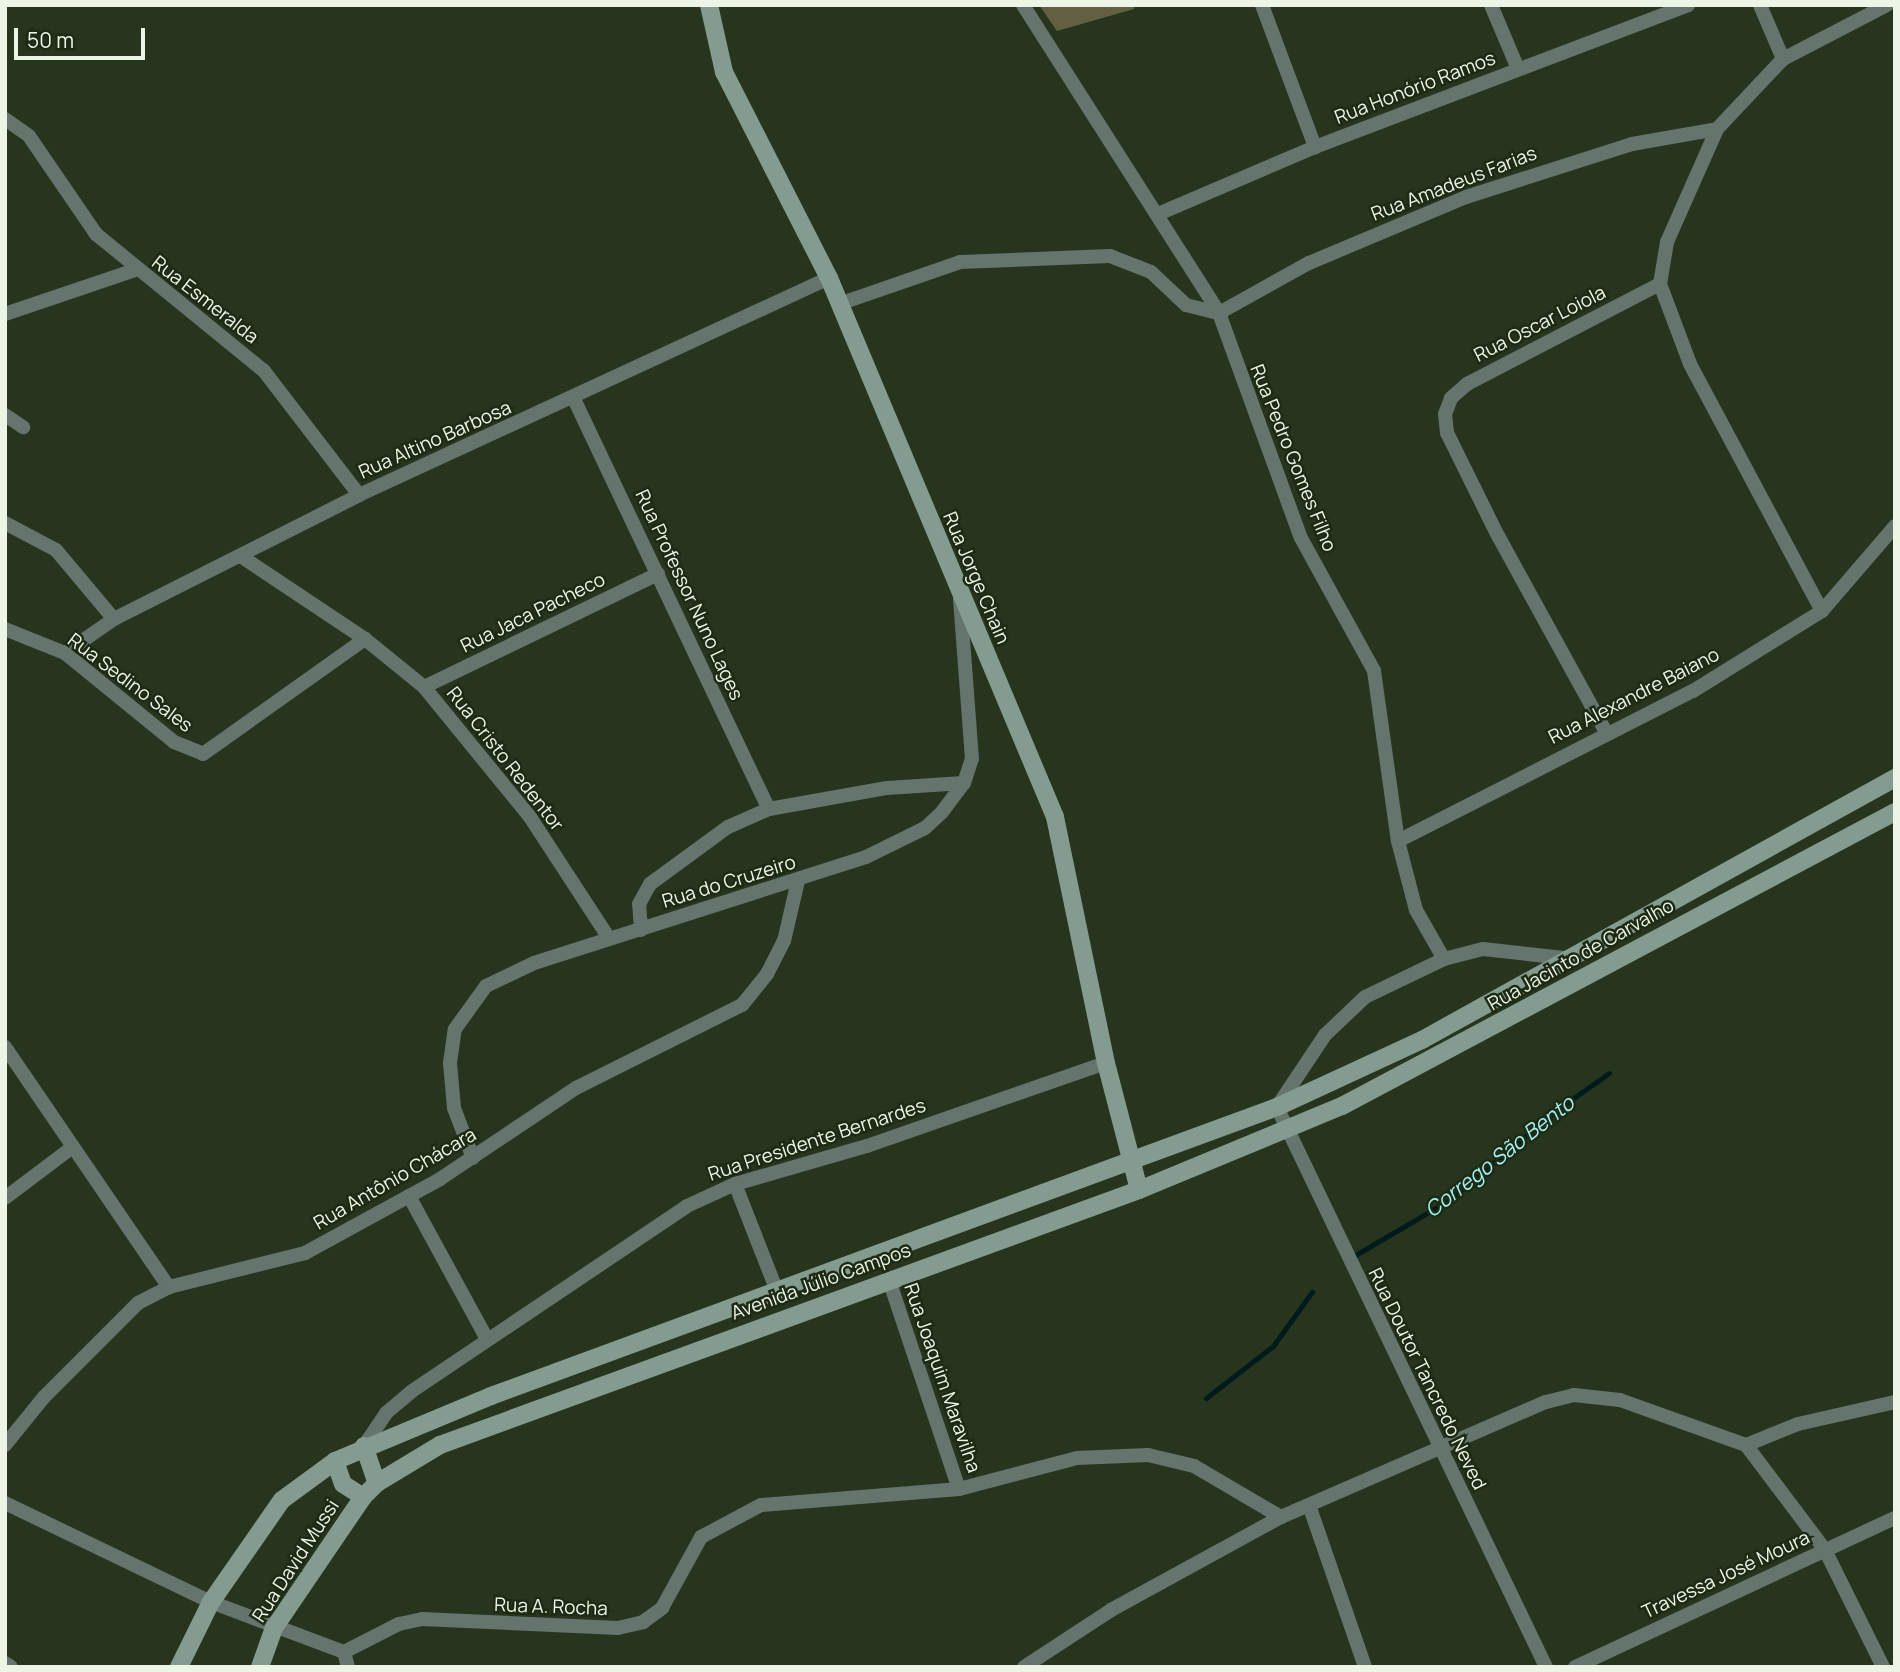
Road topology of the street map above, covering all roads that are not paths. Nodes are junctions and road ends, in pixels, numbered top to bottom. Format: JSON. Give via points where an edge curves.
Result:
{"nodes":[{"id":1,"x":709,"y":5,"type":"edge"},
{"id":2,"x":1023,"y":5,"type":"edge"},
{"id":3,"x":1262,"y":5,"type":"edge"},
{"id":4,"x":1492,"y":5,"type":"edge"},
{"id":5,"x":1688,"y":5,"type":"edge"},
{"id":6,"x":1760,"y":5,"type":"edge"},
{"id":7,"x":1886,"y":5,"type":"edge"},
{"id":8,"x":1783,"y":59,"type":"junction"},
{"id":9,"x":1518,"y":69,"type":"junction"},
{"id":10,"x":5,"y":119,"type":"edge"},
{"id":11,"x":1717,"y":129,"type":"junction"},
{"id":12,"x":1315,"y":146,"type":"junction"},
{"id":13,"x":1158,"y":214,"type":"junction"},
{"id":14,"x":135,"y":270,"type":"junction"},
{"id":15,"x":829,"y":278,"type":"junction"},
{"id":16,"x":1660,"y":284,"type":"junction"},
{"id":17,"x":839,"y":304,"type":"junction"},
{"id":18,"x":1219,"y":313,"type":"junction"},
{"id":19,"x":5,"y":314,"type":"edge"},
{"id":20,"x":574,"y":399,"type":"junction"},
{"id":21,"x":5,"y":415,"type":"edge"},
{"id":22,"x":23,"y":427,"type":"dead end"},
{"id":23,"x":359,"y":495,"type":"junction"},
{"id":24,"x":5,"y":523,"type":"edge"},
{"id":25,"x":1895,"y":526,"type":"edge"},
{"id":26,"x":242,"y":557,"type":"junction"},
{"id":27,"x":658,"y":574,"type":"junction"},
{"id":28,"x":960,"y":598,"type":"junction"},
{"id":29,"x":1822,"y":611,"type":"junction"},
{"id":30,"x":114,"y":619,"type":"junction"},
{"id":31,"x":5,"y":629,"type":"edge"},
{"id":32,"x":365,"y":639,"type":"junction"},
{"id":33,"x":65,"y":653,"type":"junction"},
{"id":34,"x":424,"y":687,"type":"junction"},
{"id":35,"x":1607,"y":734,"type":"junction"},
{"id":36,"x":1895,"y":778,"type":"edge"},
{"id":37,"x":964,"y":783,"type":"junction"},
{"id":38,"x":769,"y":808,"type":"junction"},
{"id":39,"x":1895,"y":812,"type":"edge"},
{"id":40,"x":1398,"y":841,"type":"junction"},
{"id":41,"x":1713,"y":876,"type":"junction"},
{"id":42,"x":798,"y":881,"type":"junction"},
{"id":43,"x":1726,"y":900,"type":"junction"},
{"id":44,"x":641,"y":930,"type":"junction"},
{"id":45,"x":609,"y":938,"type":"junction"},
{"id":46,"x":1563,"y":958,"type":"junction"},
{"id":47,"x":1444,"y":959,"type":"junction"},
{"id":48,"x":1422,"y":1040,"type":"junction"},
{"id":49,"x":5,"y":1047,"type":"edge"},
{"id":50,"x":1432,"y":1060,"type":"junction"},
{"id":51,"x":1106,"y":1063,"type":"junction"},
{"id":52,"x":1277,"y":1107,"type":"junction"},
{"id":53,"x":1285,"y":1129,"type":"junction"},
{"id":54,"x":70,"y":1149,"type":"junction"},
{"id":55,"x":473,"y":1158,"type":"junction"},
{"id":56,"x":1132,"y":1162,"type":"junction"},
{"id":57,"x":735,"y":1184,"type":"junction"},
{"id":58,"x":1073,"y":1184,"type":"junction"},
{"id":59,"x":1139,"y":1190,"type":"junction"},
{"id":60,"x":409,"y":1196,"type":"junction"},
{"id":61,"x":5,"y":1198,"type":"edge"},
{"id":62,"x":1082,"y":1210,"type":"junction"},
{"id":63,"x":889,"y":1280,"type":"junction"},
{"id":64,"x":169,"y":1287,"type":"junction"},
{"id":65,"x":777,"y":1291,"type":"junction"},
{"id":66,"x":487,"y":1339,"type":"junction"},
{"id":67,"x":1895,"y":1402,"type":"edge"},
{"id":68,"x":5,"y":1445,"type":"edge"},
{"id":69,"x":1746,"y":1445,"type":"junction"},
{"id":70,"x":363,"y":1447,"type":"junction"},
{"id":71,"x":1440,"y":1450,"type":"junction"},
{"id":72,"x":335,"y":1461,"type":"junction"},
{"id":73,"x":377,"y":1483,"type":"junction"},
{"id":74,"x":959,"y":1489,"type":"junction"},
{"id":75,"x":363,"y":1497,"type":"junction"},
{"id":76,"x":5,"y":1503,"type":"edge"},
{"id":77,"x":1310,"y":1508,"type":"junction"},
{"id":78,"x":1281,"y":1517,"type":"junction"},
{"id":79,"x":1895,"y":1518,"type":"edge"},
{"id":80,"x":1825,"y":1550,"type":"junction"},
{"id":81,"x":211,"y":1602,"type":"junction"},
{"id":82,"x":274,"y":1628,"type":"junction"},
{"id":83,"x":346,"y":1660,"type":"edge"},
{"id":84,"x":5,"y":1663,"type":"edge"},
{"id":85,"x":10,"y":1667,"type":"edge"},
{"id":86,"x":179,"y":1667,"type":"edge"},
{"id":87,"x":260,"y":1667,"type":"edge"},
{"id":88,"x":1024,"y":1667,"type":"edge"},
{"id":89,"x":1365,"y":1667,"type":"edge"},
{"id":90,"x":1546,"y":1667,"type":"edge"},
{"id":91,"x":1575,"y":1667,"type":"edge"},
{"id":92,"x":1883,"y":1667,"type":"edge"}],
"edges":[{"from":1,"to":15,"type":"street","name":"Rua Jorge Chain","via":[[724,72]]},
{"from":2,"to":13,"type":"street","name":"Rua Pedro Gomes Filho"},
{"from":3,"to":12,"type":"street"},
{"from":4,"to":9,"type":"street"},
{"from":5,"to":9,"type":"street","name":"Rua Honório Ramos"},
{"from":6,"to":8,"type":"street"},
{"from":7,"to":8,"type":"street"},
{"from":8,"to":11,"type":"street"},
{"from":9,"to":12,"type":"street","name":"Rua Honório Ramos"},
{"from":10,"to":14,"type":"street","name":"Rua Esmeralda","via":[[29,136],[67,199]]},
{"from":11,"to":16,"type":"street","via":[[1667,242]]},
{"from":11,"to":18,"type":"street","name":"Rua Amadeus Farias","via":[[1632,144],[1466,197],[1309,262]]},
{"from":12,"to":13,"type":"street","name":"Rua Honório Ramos"},
{"from":13,"to":18,"type":"street","name":"Rua Pedro Gomes Filho"},
{"from":14,"to":19,"type":"street"},
{"from":14,"to":23,"type":"street","name":"Rua Esmeralda","via":[[264,371]]},
{"from":15,"to":17,"type":"street","name":"Rua Jorge Chain"},
{"from":15,"to":20,"type":"street","name":"Rua Altino Barbosa"},
{"from":16,"to":29,"type":"street","via":[[1690,364]]},
{"from":16,"to":35,"type":"street","name":"Rua Oscar Loiola","via":[[1467,383],[1451,398],[1446,414],[1447,433],[1498,536]]},
{"from":17,"to":18,"type":"street","via":[[960,262],[1110,256],[1151,272],[1186,305]]},
{"from":17,"to":28,"type":"street","name":"Rua Jorge Chain"},
{"from":18,"to":40,"type":"street","name":"Rua Pedro Gomes Filho","via":[[1301,538],[1374,671]]},
{"from":20,"to":23,"type":"street","name":"Rua Altino Barbosa"},
{"from":20,"to":27,"type":"street","name":"Rua Professor Nuno Lages"},
{"from":21,"to":22,"type":"street"},
{"from":23,"to":26,"type":"street","name":"Rua Altino Barbosa"},
{"from":24,"to":30,"type":"street","via":[[56,550]]},
{"from":25,"to":29,"type":"street","name":"Rua Alexandre Baiano"},
{"from":26,"to":30,"type":"street","name":"Rua Altino Barbosa"},
{"from":26,"to":32,"type":"street","name":"Rua Cristo Redentor"},
{"from":27,"to":34,"type":"street","name":"Rua Jaca Pacheco"},
{"from":27,"to":38,"type":"street","name":"Rua Professor Nuno Lages"},
{"from":28,"to":37,"type":"street","via":[[972,732]]},
{"from":28,"to":51,"type":"street","name":"Rua Jorge Chain","via":[[1055,817]]},
{"from":29,"to":35,"type":"street","name":"Rua Alexandre Baiano","via":[[1693,691]]},
{"from":30,"to":33,"type":"street","name":"Rua Altino Barbosa"},
{"from":31,"to":33,"type":"street","name":"Rua Sedino Sales"},
{"from":32,"to":33,"type":"street","name":"Rua Sedino Sales","via":[[203,754],[174,742]]},
{"from":32,"to":34,"type":"street","name":"Rua Cristo Redentor"},
{"from":34,"to":45,"type":"street","name":"Rua Cristo Redentor","via":[[530,817]]},
{"from":35,"to":40,"type":"street","name":"Rua Alexandre Baiano"},
{"from":36,"to":41,"type":"street"},
{"from":37,"to":38,"type":"street","via":[[887,788]]},
{"from":37,"to":42,"type":"street","name":"Rua do Cruzeiro","via":[[925,828],[866,857]]},
{"from":38,"to":44,"type":"street","via":[[728,827],[650,884],[639,904]]},
{"from":39,"to":43,"type":"street","name":"Rua Jacinto de Carvalho"},
{"from":40,"to":47,"type":"street","name":"Rua Pedro Gomes Filho","via":[[1416,910]]},
{"from":41,"to":43,"type":"street"},
{"from":41,"to":46,"type":"street"},
{"from":42,"to":44,"type":"street","name":"Rua do Cruzeiro"},
{"from":42,"to":55,"type":"street","name":"Rua Antônio Chácara","via":[[784,941],[767,974],[742,1005],[576,1088]]},
{"from":43,"to":50,"type":"street","name":"Rua Jacinto de Carvalho"},
{"from":44,"to":45,"type":"street","name":"Rua do Cruzeiro"},
{"from":45,"to":55,"type":"street","name":"Rua do Cruzeiro","via":[[534,963],[486,986],[470,1003],[455,1029],[450,1063],[454,1108]]},
{"from":46,"to":47,"type":"street","via":[[1483,949]]},
{"from":46,"to":48,"type":"street"},
{"from":47,"to":52,"type":"street","via":[[1345,1012]]},
{"from":48,"to":50,"type":"street"},
{"from":48,"to":52,"type":"street"},
{"from":49,"to":54,"type":"street"},
{"from":50,"to":53,"type":"street","name":"Rua Jacinto de Carvalho"},
{"from":51,"to":56,"type":"street","name":"Rua Jorge Chain"},
{"from":51,"to":57,"type":"street","name":"Rua Presidente Bernardes","via":[[867,1146]]},
{"from":52,"to":53,"type":"street","name":"Rua Doutor Tancredo Neved"},
{"from":52,"to":56,"type":"street"},
{"from":53,"to":59,"type":"street","name":"Avenida Júlio Campos"},
{"from":53,"to":71,"type":"street","name":"Rua Doutor Tancredo Neved"},
{"from":54,"to":61,"type":"street"},
{"from":54,"to":64,"type":"street"},
{"from":55,"to":60,"type":"street","name":"Rua Antônio Chácara"},
{"from":56,"to":58,"type":"street"},
{"from":56,"to":59,"type":"street","name":"Rua Jorge Chain"},
{"from":57,"to":65,"type":"street"},
{"from":57,"to":66,"type":"street","name":"Rua Presidente Bernardes","via":[[638,1235]]},
{"from":58,"to":62,"type":"street"},
{"from":58,"to":65,"type":"street"},
{"from":59,"to":62,"type":"street","name":"Avenida Júlio Campos"},
{"from":60,"to":64,"type":"street","name":"Rua Antônio Chácara","via":[[294,1257]]},
{"from":60,"to":66,"type":"street"},
{"from":62,"to":63,"type":"street","name":"Avenida Júlio Campos"},
{"from":63,"to":73,"type":"street","name":"Avenida Júlio Campos","via":[[440,1445]]},
{"from":63,"to":74,"type":"street","name":"Rua Joaquim Maravilha"},
{"from":64,"to":68,"type":"street","name":"Rua Antônio Chácara","via":[[138,1303],[103,1335]]},
{"from":65,"to":70,"type":"street"},
{"from":66,"to":70,"type":"street","name":"Rua Presidente Bernardes","via":[[386,1413]]},
{"from":67,"to":69,"type":"street","via":[[1798,1424]]},
{"from":69,"to":71,"type":"street","via":[[1620,1400],[1574,1395],[1546,1402]]},
{"from":69,"to":80,"type":"street"},
{"from":70,"to":72,"type":"street"},
{"from":70,"to":73,"type":"street"},
{"from":71,"to":77,"type":"street"},
{"from":71,"to":90,"type":"street","name":"Rua Doutor Tancredo Neved"},
{"from":72,"to":75,"type":"street","via":[[343,1484]]},
{"from":72,"to":81,"type":"street","via":[[282,1500]]},
{"from":73,"to":75,"type":"street","name":"Rua David Mussi"},
{"from":74,"to":78,"type":"street","name":"Rua A. Rocha","via":[[1077,1458],[1148,1455],[1194,1466]]},
{"from":74,"to":83,"type":"street","name":"Rua A. Rocha","via":[[793,1499],[738,1515],[701,1537],[662,1608],[642,1622],[618,1628],[422,1619],[399,1623]]},
{"from":75,"to":82,"type":"street","name":"Rua David Mussi"},
{"from":76,"to":81,"type":"street"},
{"from":77,"to":78,"type":"street"},
{"from":77,"to":89,"type":"street"},
{"from":78,"to":88,"type":"street","via":[[1111,1610]]},
{"from":79,"to":80,"type":"street","name":"Travessa José Moura"},
{"from":80,"to":91,"type":"street","name":"Travessa José Moura"},
{"from":80,"to":92,"type":"street"},
{"from":81,"to":82,"type":"street"},
{"from":81,"to":86,"type":"street"},
{"from":82,"to":83,"type":"street"},
{"from":82,"to":87,"type":"street","name":"Rua David Mussi"},
{"from":84,"to":85,"type":"street"}]}
